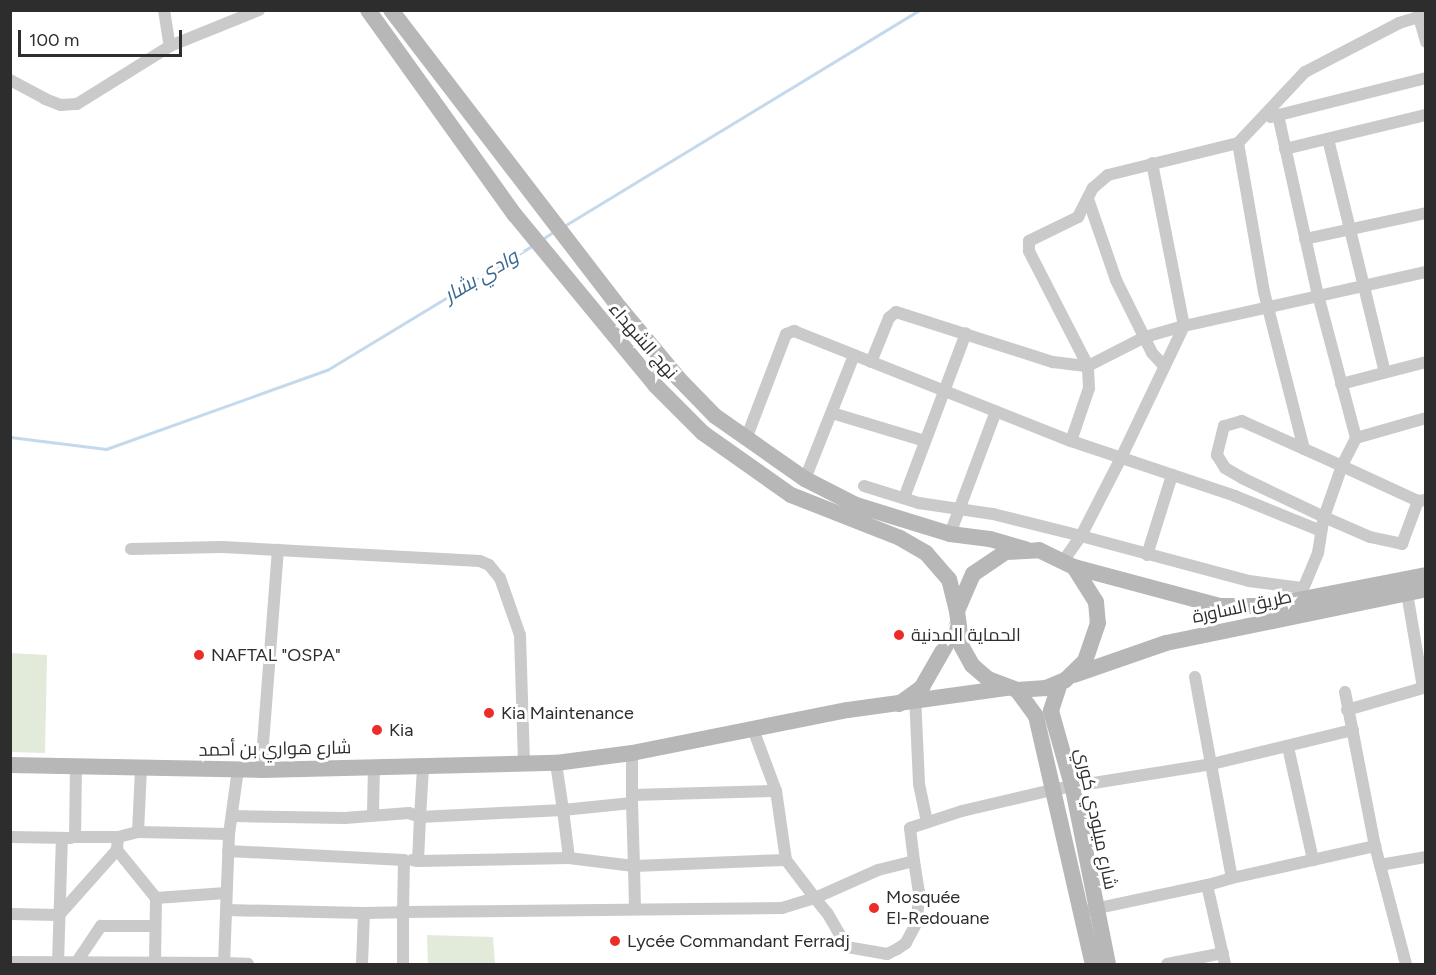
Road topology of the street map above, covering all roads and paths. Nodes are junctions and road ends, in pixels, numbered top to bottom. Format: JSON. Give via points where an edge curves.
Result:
{"nodes":[{"id":1,"x":164,"y":10,"type":"edge"},
{"id":2,"x":259,"y":10,"type":"edge"},
{"id":3,"x":369,"y":10,"type":"edge"},
{"id":4,"x":391,"y":10,"type":"edge"},
{"id":5,"x":1422,"y":16,"type":"edge"},
{"id":6,"x":1425,"y":42,"type":"edge"},
{"id":7,"x":170,"y":46,"type":"junction"},
{"id":8,"x":1425,"y":78,"type":"edge"},
{"id":9,"x":10,"y":80,"type":"edge"},
{"id":10,"x":1278,"y":115,"type":"junction"},
{"id":11,"x":1425,"y":115,"type":"edge"},
{"id":12,"x":1258,"y":120,"type":"junction"},
{"id":13,"x":1328,"y":139,"type":"junction"},
{"id":14,"x":1238,"y":143,"type":"junction"},
{"id":15,"x":1285,"y":149,"type":"junction"},
{"id":16,"x":1152,"y":164,"type":"junction"},
{"id":17,"x":1088,"y":199,"type":"junction"},
{"id":18,"x":1425,"y":213,"type":"edge"},
{"id":19,"x":1349,"y":228,"type":"junction"},
{"id":20,"x":1305,"y":239,"type":"junction"},
{"id":21,"x":1425,"y":273,"type":"edge"},
{"id":22,"x":1364,"y":286,"type":"junction"},
{"id":23,"x":1318,"y":295,"type":"junction"},
{"id":24,"x":1268,"y":305,"type":"junction"},
{"id":25,"x":1184,"y":326,"type":"junction"},
{"id":26,"x":966,"y":333,"type":"junction"},
{"id":27,"x":1145,"y":337,"type":"junction"},
{"id":28,"x":854,"y":355,"type":"junction"},
{"id":29,"x":871,"y":362,"type":"junction"},
{"id":30,"x":1425,"y":362,"type":"edge"},
{"id":31,"x":1088,"y":366,"type":"junction"},
{"id":32,"x":1164,"y":366,"type":"junction"},
{"id":33,"x":1385,"y":372,"type":"junction"},
{"id":34,"x":1341,"y":384,"type":"junction"},
{"id":35,"x":943,"y":391,"type":"junction"},
{"id":36,"x":996,"y":411,"type":"junction"},
{"id":37,"x":832,"y":413,"type":"junction"},
{"id":38,"x":1425,"y":418,"type":"edge"},
{"id":39,"x":1356,"y":438,"type":"junction"},
{"id":40,"x":746,"y":439,"type":"junction"},
{"id":41,"x":925,"y":441,"type":"junction"},
{"id":42,"x":1071,"y":441,"type":"junction"},
{"id":43,"x":1304,"y":449,"type":"junction"},
{"id":44,"x":1121,"y":458,"type":"junction"},
{"id":45,"x":1342,"y":466,"type":"junction"},
{"id":46,"x":1172,"y":475,"type":"junction"},
{"id":47,"x":805,"y":479,"type":"junction"},
{"id":48,"x":864,"y":486,"type":"dead end"},
{"id":49,"x":904,"y":498,"type":"junction"},
{"id":50,"x":1422,"y":501,"type":"edge"},
{"id":51,"x":959,"y":510,"type":"junction"},
{"id":52,"x":1324,"y":517,"type":"junction"},
{"id":53,"x":1321,"y":531,"type":"junction"},
{"id":54,"x":950,"y":534,"type":"junction"},
{"id":55,"x":1081,"y":536,"type":"junction"},
{"id":56,"x":131,"y":549,"type":"dead end"},
{"id":57,"x":1026,"y":549,"type":"junction"},
{"id":58,"x":278,"y":550,"type":"junction"},
{"id":59,"x":1147,"y":555,"type":"junction"},
{"id":60,"x":1069,"y":563,"type":"junction"},
{"id":61,"x":1425,"y":574,"type":"edge"},
{"id":62,"x":1425,"y":589,"type":"edge"},
{"id":63,"x":1407,"y":593,"type":"junction"},
{"id":64,"x":1300,"y":595,"type":"junction"},
{"id":65,"x":957,"y":619,"type":"junction"},
{"id":66,"x":1195,"y":677,"type":"dead end"},
{"id":67,"x":1065,"y":679,"type":"junction"},
{"id":68,"x":1424,"y":688,"type":"edge"},
{"id":69,"x":1012,"y":689,"type":"junction"},
{"id":70,"x":1345,"y":692,"type":"dead end"},
{"id":71,"x":915,"y":698,"type":"junction"},
{"id":72,"x":1347,"y":710,"type":"junction"},
{"id":73,"x":753,"y":729,"type":"junction"},
{"id":74,"x":1353,"y":730,"type":"junction"},
{"id":75,"x":1288,"y":747,"type":"junction"},
{"id":76,"x":632,"y":753,"type":"junction"},
{"id":77,"x":556,"y":763,"type":"junction"},
{"id":78,"x":1212,"y":764,"type":"junction"},
{"id":79,"x":10,"y":765,"type":"edge"},
{"id":80,"x":524,"y":765,"type":"junction"},
{"id":81,"x":76,"y":766,"type":"junction"},
{"id":82,"x":374,"y":767,"type":"junction"},
{"id":83,"x":423,"y":768,"type":"junction"},
{"id":84,"x":141,"y":769,"type":"junction"},
{"id":85,"x":238,"y":769,"type":"junction"},
{"id":86,"x":261,"y":770,"type":"junction"},
{"id":87,"x":1064,"y":789,"type":"junction"},
{"id":88,"x":776,"y":791,"type":"junction"},
{"id":89,"x":632,"y":799,"type":"junction"},
{"id":90,"x":563,"y":810,"type":"junction"},
{"id":91,"x":373,"y":813,"type":"junction"},
{"id":92,"x":232,"y":816,"type":"junction"},
{"id":93,"x":420,"y":817,"type":"junction"},
{"id":94,"x":927,"y":822,"type":"junction"},
{"id":95,"x":138,"y":832,"type":"junction"},
{"id":96,"x":230,"y":834,"type":"junction"},
{"id":97,"x":10,"y":837,"type":"edge"},
{"id":98,"x":69,"y":838,"type":"junction"},
{"id":99,"x":117,"y":844,"type":"junction"},
{"id":100,"x":1376,"y":846,"type":"junction"},
{"id":101,"x":228,"y":851,"type":"junction"},
{"id":102,"x":1425,"y":857,"type":"edge"},
{"id":103,"x":569,"y":858,"type":"junction"},
{"id":104,"x":404,"y":860,"type":"junction"},
{"id":105,"x":786,"y":860,"type":"junction"},
{"id":106,"x":1313,"y":860,"type":"junction"},
{"id":107,"x":418,"y":861,"type":"junction"},
{"id":108,"x":914,"y":861,"type":"junction"},
{"id":109,"x":1380,"y":865,"type":"junction"},
{"id":110,"x":634,"y":866,"type":"junction"},
{"id":111,"x":1232,"y":878,"type":"junction"},
{"id":112,"x":1207,"y":885,"type":"junction"},
{"id":113,"x":226,"y":892,"type":"junction"},
{"id":114,"x":156,"y":898,"type":"junction"},
{"id":115,"x":815,"y":898,"type":"junction"},
{"id":116,"x":635,"y":908,"type":"junction"},
{"id":117,"x":226,"y":910,"type":"junction"},
{"id":118,"x":1088,"y":911,"type":"junction"},
{"id":119,"x":403,"y":912,"type":"junction"},
{"id":120,"x":364,"y":913,"type":"junction"},
{"id":121,"x":10,"y":914,"type":"edge"},
{"id":122,"x":59,"y":915,"type":"junction"},
{"id":123,"x":154,"y":926,"type":"junction"},
{"id":124,"x":887,"y":959,"type":"edge"},
{"id":125,"x":1224,"y":959,"type":"edge"},
{"id":126,"x":10,"y":962,"type":"edge"},
{"id":127,"x":58,"y":963,"type":"junction"},
{"id":128,"x":75,"y":963,"type":"edge"},
{"id":129,"x":155,"y":963,"type":"edge"},
{"id":130,"x":224,"y":963,"type":"edge"},
{"id":131,"x":248,"y":964,"type":"edge"},
{"id":132,"x":362,"y":964,"type":"edge"},
{"id":133,"x":403,"y":964,"type":"edge"},
{"id":134,"x":1093,"y":964,"type":"edge"},
{"id":135,"x":1108,"y":964,"type":"edge"},
{"id":136,"x":1167,"y":964,"type":"edge"},
{"id":137,"x":1406,"y":964,"type":"edge"}],
"edges":[{"from":1,"to":7,"type":"street"},
{"from":2,"to":7,"type":"street"},
{"from":3,"to":65,"type":"main road","name":"نهج الشهداء","via":[[515,215],[655,385],[704,433],[757,474],[817,508],[900,538],[926,553],[949,579]]},
{"from":4,"to":40,"type":"main road","name":"نهج الشهداء","via":[[615,302],[678,378]]},
{"from":5,"to":6,"type":"street"},
{"from":5,"to":12,"type":"street","via":[[1399,22],[1305,72]]},
{"from":7,"to":9,"type":"street","via":[[77,104],[62,105],[45,99]]},
{"from":8,"to":10,"type":"street"},
{"from":10,"to":12,"type":"street"},
{"from":10,"to":15,"type":"street"},
{"from":11,"to":13,"type":"street"},
{"from":12,"to":14,"type":"street"},
{"from":13,"to":15,"type":"street"},
{"from":13,"to":19,"type":"street"},
{"from":14,"to":16,"type":"street"},
{"from":14,"to":24,"type":"street"},
{"from":15,"to":20,"type":"street"},
{"from":16,"to":17,"type":"street","via":[[1102,178]]},
{"from":16,"to":25,"type":"street"},
{"from":17,"to":27,"type":"street","via":[[1116,280]]},
{"from":17,"to":31,"type":"street","via":[[1078,217],[1032,237],[1027,245]]},
{"from":18,"to":19,"type":"street"},
{"from":19,"to":20,"type":"street"},
{"from":19,"to":22,"type":"street"},
{"from":20,"to":23,"type":"street"},
{"from":21,"to":22,"type":"street"},
{"from":22,"to":23,"type":"street"},
{"from":22,"to":33,"type":"street"},
{"from":23,"to":24,"type":"street"},
{"from":23,"to":34,"type":"street"},
{"from":24,"to":25,"type":"street"},
{"from":24,"to":43,"type":"street"},
{"from":25,"to":27,"type":"street"},
{"from":25,"to":32,"type":"street"},
{"from":26,"to":29,"type":"street","via":[[896,312]]},
{"from":26,"to":31,"type":"street","via":[[1053,363]]},
{"from":26,"to":35,"type":"street"},
{"from":27,"to":31,"type":"street"},
{"from":27,"to":32,"type":"street"},
{"from":28,"to":29,"type":"street"},
{"from":28,"to":37,"type":"street"},
{"from":28,"to":40,"type":"street","via":[[788,332]]},
{"from":29,"to":35,"type":"street"},
{"from":30,"to":33,"type":"street"},
{"from":31,"to":42,"type":"street","via":[[1089,388]]},
{"from":32,"to":44,"type":"street"},
{"from":33,"to":34,"type":"street"},
{"from":34,"to":39,"type":"street"},
{"from":35,"to":36,"type":"street"},
{"from":35,"to":41,"type":"street"},
{"from":36,"to":42,"type":"street"},
{"from":36,"to":51,"type":"street"},
{"from":37,"to":41,"type":"street"},
{"from":37,"to":47,"type":"street"},
{"from":38,"to":39,"type":"street"},
{"from":39,"to":45,"type":"street"},
{"from":40,"to":47,"type":"main road","name":"نهج الشهداء"},
{"from":41,"to":49,"type":"street"},
{"from":42,"to":44,"type":"street"},
{"from":43,"to":45,"type":"street"},
{"from":43,"to":52,"type":"street","via":[[1234,420],[1224,426],[1217,455],[1225,468],[1242,478]]},
{"from":44,"to":46,"type":"street"},
{"from":44,"to":55,"type":"street"},
{"from":45,"to":50,"type":"street"},
{"from":45,"to":52,"type":"street"},
{"from":46,"to":53,"type":"street"},
{"from":46,"to":59,"type":"street"},
{"from":47,"to":54,"type":"main road","name":"نهج الشهداء","via":[[855,505]]},
{"from":48,"to":49,"type":"street"},
{"from":49,"to":51,"type":"street"},
{"from":50,"to":52,"type":"street","via":[[1406,539],[1400,544],[1370,537]]},
{"from":51,"to":54,"type":"street"},
{"from":51,"to":55,"type":"street","via":[[993,514]]},
{"from":52,"to":53,"type":"street"},
{"from":53,"to":64,"type":"street","via":[[1315,561]]},
{"from":54,"to":57,"type":"main road","name":"نهج الشهداء","via":[[990,538]]},
{"from":55,"to":59,"type":"street"},
{"from":55,"to":60,"type":"street"},
{"from":56,"to":58,"type":"street"},
{"from":57,"to":60,"type":"main road"},
{"from":57,"to":65,"type":"main road","via":[[988,561],[967,583]]},
{"from":58,"to":80,"type":"street","via":[[480,561],[489,565],[500,578],[520,635]]},
{"from":58,"to":86,"type":"street"},
{"from":59,"to":64,"type":"street"},
{"from":60,"to":64,"type":"main road","name":"طريق الساورة","via":[[1220,606],[1267,606]]},
{"from":60,"to":67,"type":"main road","via":[[1092,593],[1098,623],[1085,662]]},
{"from":61,"to":64,"type":"main road","name":"طريق الساورة"},
{"from":62,"to":63,"type":"main road","name":"طريق الساورة"},
{"from":63,"to":67,"type":"main road","name":"طريق الساورة","via":[[1166,643]]},
{"from":63,"to":68,"type":"street"},
{"from":65,"to":69,"type":"main road","via":[[962,647],[972,665],[988,679]]},
{"from":65,"to":71,"type":"main road"},
{"from":66,"to":78,"type":"street"},
{"from":67,"to":69,"type":"main road","via":[[1046,688]]},
{"from":67,"to":87,"type":"main road","name":"شارع ميلودي كوري","via":[[1051,711]]},
{"from":68,"to":72,"type":"street"},
{"from":69,"to":71,"type":"main road"},
{"from":69,"to":87,"type":"main road","name":"شارع ميلودي كوري","via":[[1036,716]]},
{"from":70,"to":72,"type":"street"},
{"from":71,"to":73,"type":"main road","name":"شارع هواري بن أحمد","via":[[896,706],[848,710]]},
{"from":71,"to":94,"type":"street","via":[[919,784]]},
{"from":72,"to":74,"type":"street"},
{"from":73,"to":76,"type":"main road","name":"شارع هواري بن أحمد"},
{"from":73,"to":88,"type":"street"},
{"from":74,"to":75,"type":"street"},
{"from":74,"to":100,"type":"street"},
{"from":75,"to":78,"type":"street"},
{"from":75,"to":106,"type":"street"},
{"from":76,"to":77,"type":"main road","name":"شارع هواري بن أحمد"},
{"from":76,"to":89,"type":"street"},
{"from":77,"to":80,"type":"main road","name":"شارع هواري بن أحمد"},
{"from":77,"to":90,"type":"street"},
{"from":78,"to":87,"type":"street"},
{"from":78,"to":111,"type":"street"},
{"from":79,"to":81,"type":"main road","name":"شارع هواري بن أحمد"},
{"from":80,"to":83,"type":"main road","name":"شارع هواري بن أحمد"},
{"from":81,"to":84,"type":"main road","name":"شارع هواري بن أحمد"},
{"from":81,"to":98,"type":"street"},
{"from":82,"to":83,"type":"main road","name":"شارع هواري بن أحمد"},
{"from":82,"to":86,"type":"main road","name":"شارع هواري بن أحمد"},
{"from":82,"to":91,"type":"street"},
{"from":83,"to":93,"type":"street"},
{"from":84,"to":85,"type":"main road","name":"شارع هواري بن أحمد"},
{"from":84,"to":95,"type":"street"},
{"from":85,"to":86,"type":"main road","name":"شارع هواري بن أحمد"},
{"from":85,"to":92,"type":"street"},
{"from":87,"to":94,"type":"street"},
{"from":87,"to":118,"type":"main road","name":"شارع ميلودي كوري"},
{"from":88,"to":89,"type":"street"},
{"from":88,"to":105,"type":"street"},
{"from":89,"to":90,"type":"street"},
{"from":89,"to":110,"type":"street"},
{"from":90,"to":93,"type":"street"},
{"from":90,"to":103,"type":"street"},
{"from":91,"to":92,"type":"street","via":[[345,818]]},
{"from":91,"to":93,"type":"street"},
{"from":92,"to":96,"type":"street"},
{"from":93,"to":107,"type":"street"},
{"from":94,"to":108,"type":"street","via":[[909,830]]},
{"from":95,"to":96,"type":"street"},
{"from":95,"to":99,"type":"street"},
{"from":96,"to":101,"type":"street"},
{"from":97,"to":98,"type":"street"},
{"from":98,"to":99,"type":"street"},
{"from":98,"to":122,"type":"street"},
{"from":99,"to":114,"type":"street"},
{"from":99,"to":122,"type":"street"},
{"from":100,"to":106,"type":"street"},
{"from":100,"to":109,"type":"street"},
{"from":101,"to":104,"type":"street"},
{"from":101,"to":113,"type":"street"},
{"from":102,"to":109,"type":"street"},
{"from":103,"to":107,"type":"street"},
{"from":103,"to":110,"type":"street"},
{"from":104,"to":107,"type":"street"},
{"from":104,"to":119,"type":"street"},
{"from":105,"to":110,"type":"street"},
{"from":105,"to":115,"type":"street"},
{"from":106,"to":111,"type":"street"},
{"from":108,"to":115,"type":"street","via":[[878,870]]},
{"from":108,"to":124,"type":"street","via":[[919,892],[917,922],[906,943]]},
{"from":109,"to":137,"type":"street"},
{"from":110,"to":116,"type":"street"},
{"from":111,"to":112,"type":"street"},
{"from":112,"to":118,"type":"street"},
{"from":112,"to":125,"type":"street"},
{"from":113,"to":114,"type":"street"},
{"from":113,"to":117,"type":"street"},
{"from":114,"to":123,"type":"street"},
{"from":115,"to":116,"type":"street","via":[[763,909]]},
{"from":115,"to":124,"type":"street","via":[[847,947]]},
{"from":116,"to":119,"type":"street"},
{"from":117,"to":120,"type":"street"},
{"from":117,"to":130,"type":"street"},
{"from":118,"to":134,"type":"main road","name":"شارع ميلودي كوري"},
{"from":118,"to":135,"type":"main road","name":"شارع ميلودي كوري"},
{"from":119,"to":120,"type":"street"},
{"from":119,"to":133,"type":"street"},
{"from":120,"to":132,"type":"street"},
{"from":121,"to":122,"type":"street"},
{"from":122,"to":127,"type":"street"},
{"from":123,"to":128,"type":"street","via":[[101,926]]},
{"from":123,"to":129,"type":"street"},
{"from":125,"to":136,"type":"street"},
{"from":126,"to":127,"type":"street"},
{"from":127,"to":128,"type":"street"},
{"from":128,"to":129,"type":"street"},
{"from":129,"to":130,"type":"street"},
{"from":130,"to":131,"type":"street"}]}
